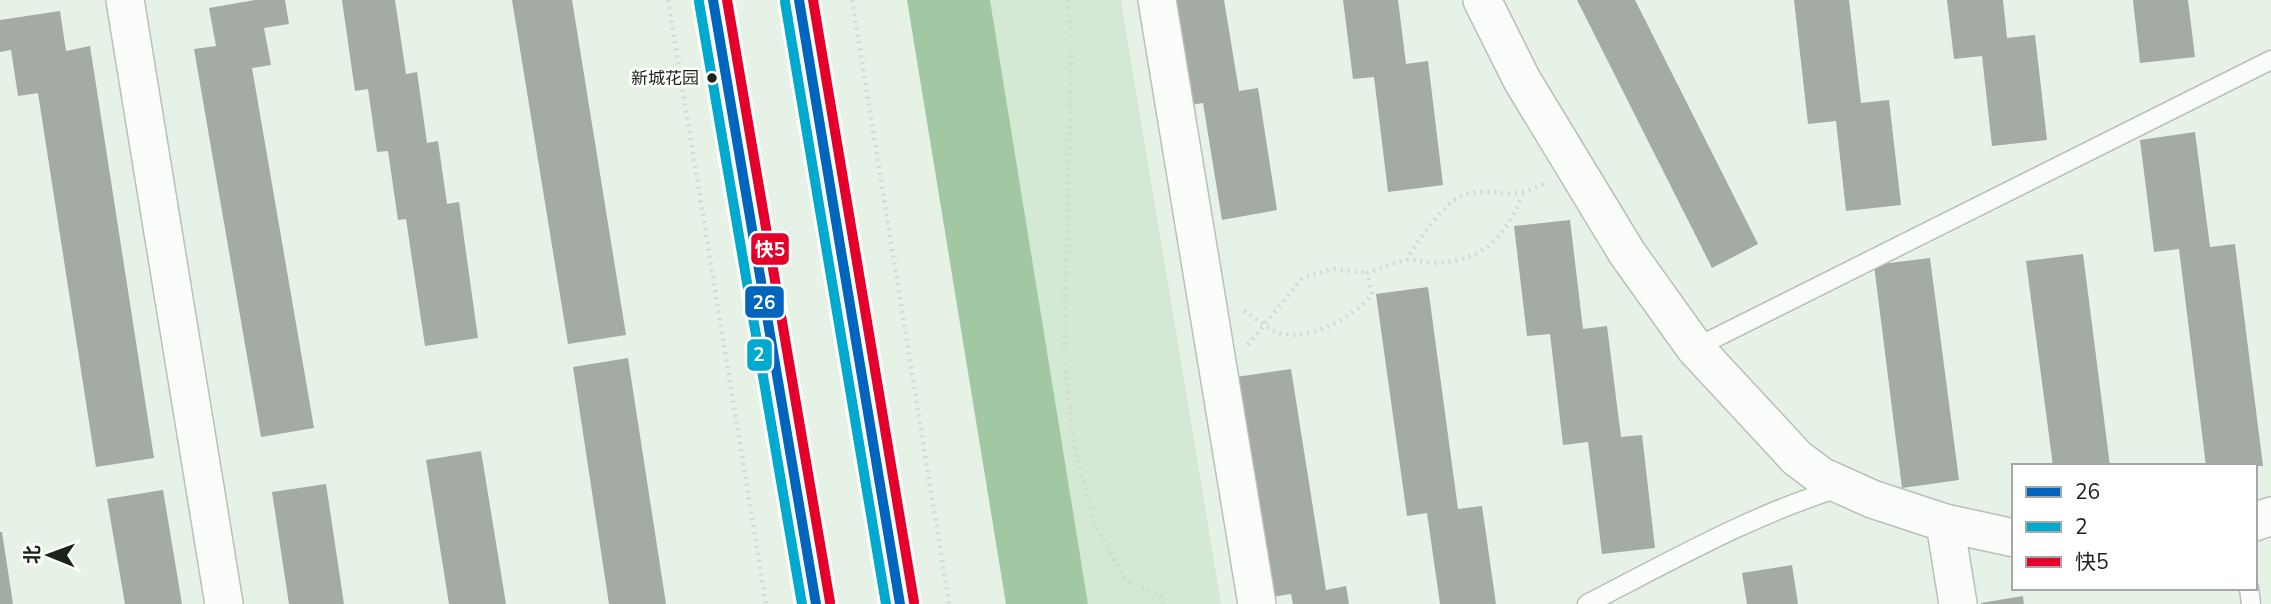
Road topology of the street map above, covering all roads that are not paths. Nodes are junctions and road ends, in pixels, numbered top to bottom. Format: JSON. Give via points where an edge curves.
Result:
{"nodes":[{"id":1,"x":125,"y":0,"type":"edge"},
{"id":2,"x":713,"y":0,"type":"edge"},
{"id":3,"x":799,"y":0,"type":"edge"},
{"id":4,"x":1157,"y":0,"type":"edge"},
{"id":5,"x":1482,"y":0,"type":"edge"},
{"id":6,"x":2271,"y":60,"type":"edge"},
{"id":7,"x":1695,"y":348,"type":"junction"},
{"id":8,"x":1842,"y":487,"type":"junction"},
{"id":9,"x":1945,"y":523,"type":"junction"},
{"id":10,"x":2012,"y":538,"type":"edge"},
{"id":11,"x":224,"y":604,"type":"edge"},
{"id":12,"x":816,"y":604,"type":"edge"},
{"id":13,"x":900,"y":604,"type":"edge"},
{"id":14,"x":1257,"y":604,"type":"edge"},
{"id":15,"x":1587,"y":604,"type":"edge"},
{"id":16,"x":1958,"y":604,"type":"edge"}],
"edges":[{"from":1,"to":11,"type":"street"},
{"from":2,"to":12,"type":"main road"},
{"from":3,"to":13,"type":"main road"},
{"from":4,"to":14,"type":"street"},
{"from":5,"to":7,"type":"street","via":[[1573,168]]},
{"from":6,"to":7,"type":"lane"},
{"from":7,"to":8,"type":"street","via":[[1797,458]]},
{"from":8,"to":9,"type":"street"},
{"from":8,"to":15,"type":"lane","via":[[1800,500],[1707,542]]},
{"from":9,"to":10,"type":"street"},
{"from":9,"to":16,"type":"street"}]}
